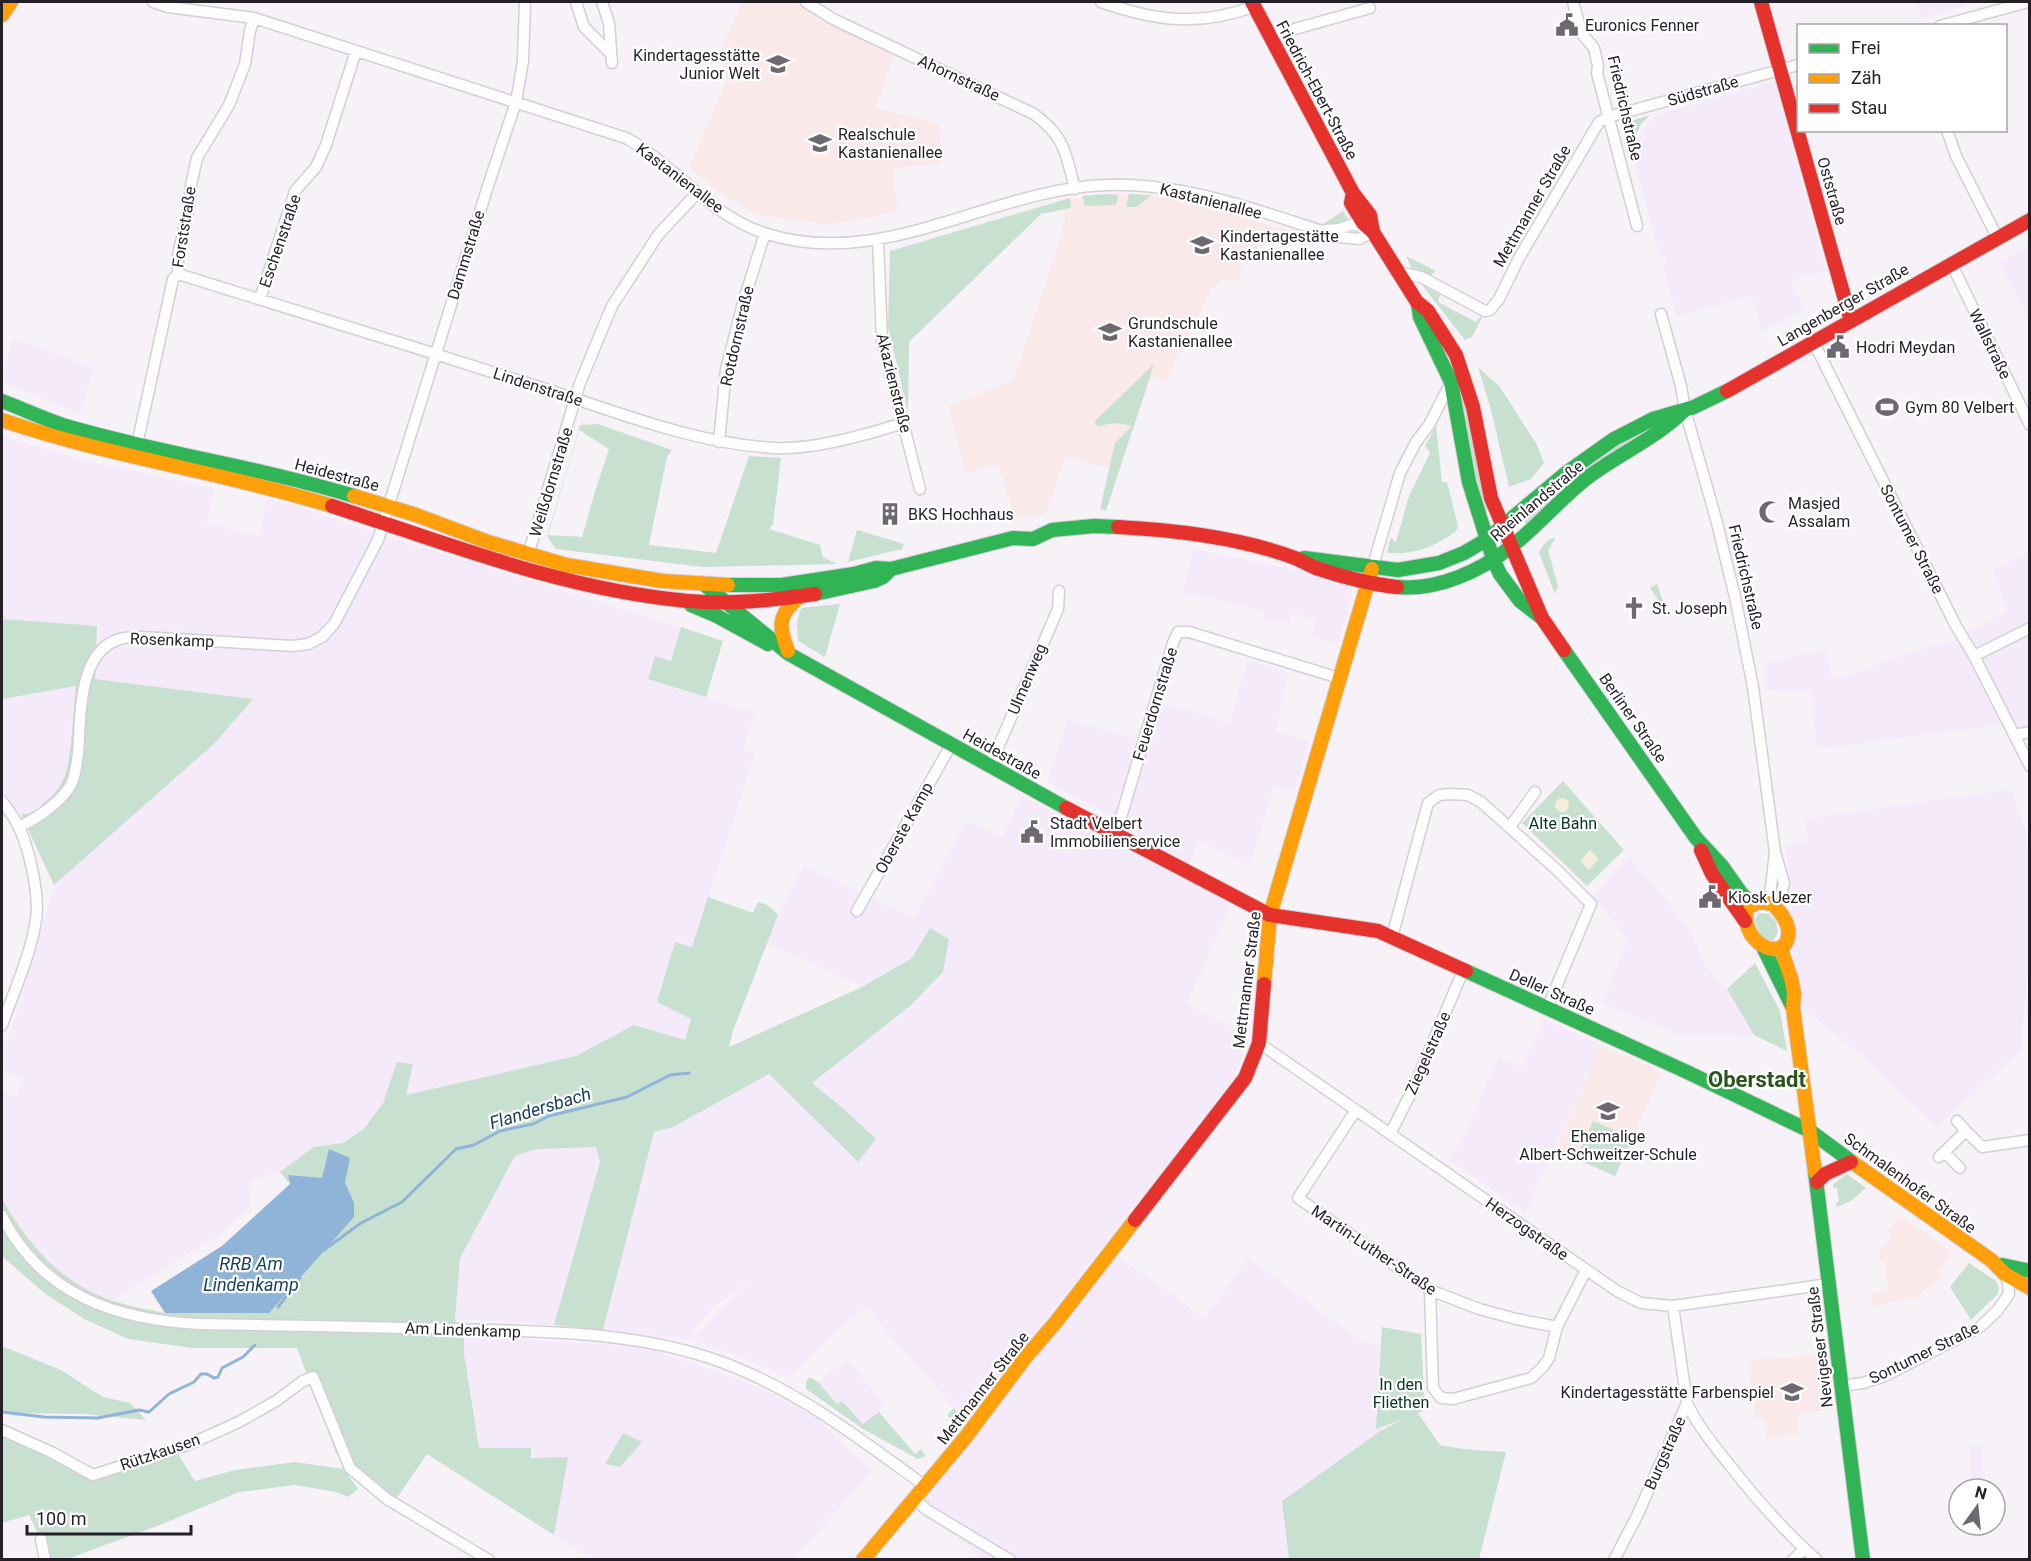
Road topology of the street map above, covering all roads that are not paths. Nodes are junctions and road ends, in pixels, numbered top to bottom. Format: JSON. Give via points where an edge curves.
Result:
{"nodes":[{"id":1,"x":11,"y":2,"type":"edge"},
{"id":2,"x":153,"y":2,"type":"edge"},
{"id":3,"x":525,"y":2,"type":"edge"},
{"id":4,"x":576,"y":2,"type":"edge"},
{"id":5,"x":602,"y":2,"type":"edge"},
{"id":6,"x":806,"y":2,"type":"edge"},
{"id":7,"x":1101,"y":2,"type":"edge"},
{"id":8,"x":1574,"y":2,"type":"edge"},
{"id":9,"x":1761,"y":2,"type":"edge"},
{"id":10,"x":2028,"y":2,"type":"edge"},
{"id":11,"x":1253,"y":4,"type":"edge"},
{"id":12,"x":1370,"y":8,"type":"dead end"},
{"id":13,"x":2,"y":15,"type":"edge"},
{"id":14,"x":254,"y":18,"type":"junction"},
{"id":15,"x":1947,"y":24,"type":"edge"},
{"id":16,"x":1270,"y":36,"type":"junction"},
{"id":17,"x":356,"y":51,"type":"junction"},
{"id":18,"x":1797,"y":65,"type":"edge"},
{"id":19,"x":1781,"y":69,"type":"junction"},
{"id":20,"x":516,"y":102,"type":"junction"},
{"id":21,"x":1608,"y":117,"type":"junction"},
{"id":22,"x":1797,"y":127,"type":"edge"},
{"id":23,"x":1798,"y":132,"type":"edge"},
{"id":24,"x":1948,"y":132,"type":"edge"},
{"id":25,"x":1075,"y":189,"type":"junction"},
{"id":26,"x":697,"y":193,"type":"junction"},
{"id":27,"x":1353,"y":193,"type":"junction"},
{"id":28,"x":1355,"y":218,"type":"junction"},
{"id":29,"x":2030,"y":220,"type":"edge"},
{"id":30,"x":1637,"y":226,"type":"dead end"},
{"id":31,"x":1319,"y":231,"type":"junction"},
{"id":32,"x":1372,"y":232,"type":"junction"},
{"id":33,"x":765,"y":233,"type":"junction"},
{"id":34,"x":1997,"y":237,"type":"junction"},
{"id":35,"x":878,"y":239,"type":"junction"},
{"id":36,"x":1951,"y":263,"type":"junction"},
{"id":37,"x":1398,"y":273,"type":"junction"},
{"id":38,"x":178,"y":274,"type":"junction"},
{"id":39,"x":260,"y":299,"type":"junction"},
{"id":40,"x":1417,"y":302,"type":"junction"},
{"id":41,"x":1661,"y":314,"type":"dead end"},
{"id":42,"x":1851,"y":321,"type":"junction"},
{"id":43,"x":1813,"y":341,"type":"junction"},
{"id":44,"x":435,"y":354,"type":"junction"},
{"id":45,"x":1451,"y":382,"type":"junction"},
{"id":46,"x":575,"y":398,"type":"junction"},
{"id":47,"x":2,"y":401,"type":"edge"},
{"id":48,"x":1686,"y":410,"type":"junction"},
{"id":49,"x":1669,"y":412,"type":"joint"},
{"id":50,"x":2,"y":420,"type":"edge"},
{"id":51,"x":903,"y":423,"type":"junction"},
{"id":52,"x":2030,"y":425,"type":"edge"},
{"id":53,"x":719,"y":442,"type":"junction"},
{"id":54,"x":137,"y":445,"type":"junction"},
{"id":55,"x":920,"y":489,"type":"dead end"},
{"id":56,"x":387,"y":506,"type":"junction"},
{"id":57,"x":382,"y":522,"type":"junction"},
{"id":58,"x":1503,"y":528,"type":"junction"},
{"id":59,"x":1486,"y":539,"type":"junction"},
{"id":60,"x":1511,"y":547,"type":"junction"},
{"id":61,"x":528,"y":555,"type":"junction"},
{"id":62,"x":1294,"y":558,"type":"junction"},
{"id":63,"x":1493,"y":559,"type":"junction"},
{"id":64,"x":891,"y":569,"type":"junction"},
{"id":65,"x":1371,"y":569,"type":"junction"},
{"id":66,"x":663,"y":581,"type":"joint"},
{"id":67,"x":1368,"y":584,"type":"junction"},
{"id":68,"x":705,"y":585,"type":"junction"},
{"id":69,"x":610,"y":590,"type":"joint"},
{"id":70,"x":1059,"y":591,"type":"dead end"},
{"id":71,"x":797,"y":599,"type":"junction"},
{"id":72,"x":683,"y":601,"type":"junction"},
{"id":73,"x":730,"y":604,"type":"junction"},
{"id":74,"x":1542,"y":618,"type":"junction"},
{"id":75,"x":2030,"y":628,"type":"edge"},
{"id":76,"x":789,"y":654,"type":"junction"},
{"id":77,"x":1974,"y":656,"type":"junction"},
{"id":78,"x":1339,"y":678,"type":"junction"},
{"id":79,"x":2030,"y":732,"type":"edge"},
{"id":80,"x":2014,"y":735,"type":"junction"},
{"id":81,"x":951,"y":745,"type":"junction"},
{"id":82,"x":990,"y":766,"type":"junction"},
{"id":83,"x":2030,"y":766,"type":"edge"},
{"id":84,"x":1535,"y":792,"type":"dead end"},
{"id":85,"x":2,"y":801,"type":"edge"},
{"id":86,"x":19,"y":827,"type":"junction"},
{"id":87,"x":1510,"y":827,"type":"junction"},
{"id":88,"x":1116,"y":834,"type":"junction"},
{"id":89,"x":1696,"y":838,"type":"junction"},
{"id":90,"x":1752,"y":904,"type":"junction"},
{"id":91,"x":1773,"y":905,"type":"junction"},
{"id":92,"x":857,"y":911,"type":"dead end"},
{"id":93,"x":1270,"y":915,"type":"junction"},
{"id":94,"x":1745,"y":921,"type":"junction"},
{"id":95,"x":1392,"y":937,"type":"junction"},
{"id":96,"x":1763,"y":947,"type":"junction"},
{"id":97,"x":1781,"y":949,"type":"junction"},
{"id":98,"x":1463,"y":971,"type":"junction"},
{"id":99,"x":1793,"y":1008,"type":"junction"},
{"id":100,"x":1547,"y":1009,"type":"junction"},
{"id":101,"x":2,"y":1025,"type":"edge"},
{"id":102,"x":1259,"y":1043,"type":"junction"},
{"id":103,"x":1356,"y":1110,"type":"junction"},
{"id":104,"x":1957,"y":1121,"type":"dead end"},
{"id":105,"x":1810,"y":1131,"type":"junction"},
{"id":106,"x":1966,"y":1131,"type":"junction"},
{"id":107,"x":1390,"y":1134,"type":"junction"},
{"id":108,"x":2030,"y":1140,"type":"edge"},
{"id":109,"x":1851,"y":1162,"type":"junction"},
{"id":110,"x":1960,"y":1168,"type":"dead end"},
{"id":111,"x":1817,"y":1182,"type":"junction"},
{"id":112,"x":2,"y":1216,"type":"edge"},
{"id":113,"x":1991,"y":1260,"type":"junction"},
{"id":114,"x":1586,"y":1270,"type":"junction"},
{"id":115,"x":2030,"y":1271,"type":"edge"},
{"id":116,"x":2005,"y":1274,"type":"junction"},
{"id":117,"x":1829,"y":1284,"type":"junction"},
{"id":118,"x":2030,"y":1288,"type":"edge"},
{"id":119,"x":1430,"y":1290,"type":"junction"},
{"id":120,"x":1673,"y":1306,"type":"junction"},
{"id":121,"x":1557,"y":1327,"type":"junction"},
{"id":122,"x":1841,"y":1386,"type":"junction"},
{"id":123,"x":1687,"y":1403,"type":"junction"},
{"id":124,"x":2,"y":1430,"type":"edge"},
{"id":125,"x":926,"y":1486,"type":"junction"},
{"id":126,"x":915,"y":1499,"type":"junction"},
{"id":127,"x":41,"y":1539,"type":"dead end"},
{"id":128,"x":1804,"y":1549,"type":"junction"},
{"id":129,"x":45,"y":1560,"type":"edge"},
{"id":130,"x":489,"y":1560,"type":"edge"},
{"id":131,"x":863,"y":1560,"type":"edge"},
{"id":132,"x":1010,"y":1560,"type":"edge"},
{"id":133,"x":1614,"y":1560,"type":"edge"},
{"id":134,"x":1793,"y":1560,"type":"edge"},
{"id":135,"x":1817,"y":1560,"type":"edge"},
{"id":136,"x":1863,"y":1560,"type":"edge"}],
"edges":[{"from":1,"to":13,"type":"main road"},
{"from":2,"to":14,"type":"street","name":"Kastanienallee"},
{"from":3,"to":20,"type":"street","name":"Dammstraße","via":[[523,61]]},
{"from":4,"to":5,"type":"street","via":[[584,27],[612,58],[609,23]]},
{"from":6,"to":25,"type":"street","name":"Ahornstraße","via":[[833,19],[1034,114],[1058,136]]},
{"from":7,"to":11,"type":"street","via":[[1148,16],[1187,21],[1227,16]]},
{"from":8,"to":21,"type":"street","name":"Friedrichstraße","via":[[1582,34],[1594,48]]},
{"from":9,"to":19,"type":"main road","name":"Oststraße"},
{"from":10,"to":15,"type":"street"},
{"from":11,"to":16,"type":"main road","name":"Friedrich-Ebert-Straße"},
{"from":12,"to":16,"type":"street"},
{"from":14,"to":17,"type":"street","name":"Kastanienallee"},
{"from":14,"to":38,"type":"street","name":"Forststraße","via":[[245,64],[229,105],[197,158],[178,255]]},
{"from":16,"to":27,"type":"main road","name":"Friedrich-Ebert-Straße"},
{"from":17,"to":20,"type":"street","name":"Kastanienallee"},
{"from":17,"to":39,"type":"street","name":"Eschenstraße","via":[[326,145],[316,167],[295,191]]},
{"from":18,"to":19,"type":"street","name":"Südstraße"},
{"from":19,"to":21,"type":"street","name":"Südstraße"},
{"from":19,"to":22,"type":"main road","name":"Oststraße"},
{"from":20,"to":26,"type":"street","name":"Kastanienallee","via":[[626,138]]},
{"from":20,"to":44,"type":"street","name":"Dammstraße"},
{"from":21,"to":30,"type":"street","name":"Friedrichstraße"},
{"from":21,"to":37,"type":"street","name":"Mettmanner Straße","via":[[1595,128],[1490,310],[1485,311],[1421,277]]},
{"from":23,"to":42,"type":"main road","name":"Oststraße"},
{"from":24,"to":34,"type":"street"},
{"from":25,"to":31,"type":"street","name":"Kastanienallee","via":[[1144,185],[1182,190]]},
{"from":25,"to":35,"type":"street","name":"Kastanienallee","via":[[1022,199]]},
{"from":26,"to":33,"type":"street","name":"Kastanienallee","via":[[738,221]]},
{"from":26,"to":46,"type":"street","name":"Weißdornstraße","via":[[658,235],[620,291]]},
{"from":27,"to":28,"type":"main road","name":"Friedrich-Ebert-Straße"},
{"from":27,"to":32,"type":"main road","name":"Friedrich-Ebert-Straße","via":[[1374,222]]},
{"from":28,"to":31,"type":"street","name":"Kastanienallee","via":[[1340,229]]},
{"from":28,"to":32,"type":"main road","name":"Friedrich-Ebert-Straße"},
{"from":29,"to":34,"type":"main road","name":"Langenberger Straße"},
{"from":31,"to":32,"type":"street","name":"Kastanienallee","via":[[1359,239]]},
{"from":32,"to":37,"type":"main road","name":"Friedrich-Ebert-Straße"},
{"from":33,"to":35,"type":"street","name":"Kastanienallee","via":[[828,242]]},
{"from":33,"to":53,"type":"street","name":"Rotdornstraße","via":[[732,346]]},
{"from":34,"to":36,"type":"main road","name":"Langenberger Straße"},
{"from":35,"to":51,"type":"street","name":"Akazienstraße","via":[[882,341]]},
{"from":36,"to":42,"type":"main road","name":"Langenberger Straße"},
{"from":36,"to":52,"type":"street","name":"Wallstraße"},
{"from":37,"to":40,"type":"main road","name":"Friedrich-Ebert-Straße"},
{"from":38,"to":39,"type":"street","name":"Lindenstraße"},
{"from":38,"to":54,"type":"street","name":"Forststraße","via":[[173,279]]},
{"from":39,"to":44,"type":"street","name":"Lindenstraße"},
{"from":40,"to":45,"type":"main road","name":"Friedrich-Ebert-Straße","via":[[1420,317]]},
{"from":40,"to":58,"type":"main road","name":"Friedrich-Ebert-Straße","via":[[1446,337],[1461,368],[1491,498]]},
{"from":41,"to":48,"type":"street","name":"Friedrichstraße"},
{"from":42,"to":43,"type":"main road","name":"Langenberger Straße"},
{"from":43,"to":48,"type":"main road","name":"Langenberger Straße","via":[[1719,396]]},
{"from":43,"to":77,"type":"street","name":"Sontumer Straße"},
{"from":44,"to":46,"type":"street","name":"Lindenstraße"},
{"from":44,"to":56,"type":"street","name":"Dammstraße"},
{"from":45,"to":59,"type":"main road","name":"Friedrich-Ebert-Straße","via":[[1469,482]]},
{"from":45,"to":65,"type":"street","name":"Mettmanner Straße","via":[[1400,473]]},
{"from":46,"to":53,"type":"street","name":"Lindenstraße","via":[[671,431]]},
{"from":46,"to":61,"type":"street","name":"Weißdornstraße"},
{"from":47,"to":54,"type":"main road","name":"Heidestraße","via":[[63,425]]},
{"from":48,"to":49,"type":"main road","name":"Langenberger Straße"},
{"from":48,"to":60,"type":"main road","name":"Rheinlandstraße","via":[[1587,478]]},
{"from":48,"to":91,"type":"street","name":"Friedrichstraße","via":[[1735,597],[1754,692],[1775,852],[1784,883]]},
{"from":49,"to":58,"type":"main road","name":"Rheinlandstraße","via":[[1586,457]]},
{"from":50,"to":57,"type":"main road","name":"Heidestraße","via":[[87,447],[263,486]]},
{"from":51,"to":53,"type":"street","name":"Lindenstraße","via":[[870,434],[808,445],[777,448]]},
{"from":51,"to":55,"type":"street","name":"Akazienstraße"},
{"from":54,"to":56,"type":"main road","name":"Heidestraße","via":[[295,480]]},
{"from":56,"to":57,"type":"street","name":"Rosenkamp"},
{"from":56,"to":61,"type":"main road","name":"Heidestraße"},
{"from":57,"to":69,"type":"main road","name":"Heidestraße","via":[[484,557]]},
{"from":57,"to":86,"type":"street","name":"Rosenkamp","via":[[378,540],[334,624],[308,644],[142,637],[109,644],[96,655],[88,670],[76,772],[69,787],[37,818]]},
{"from":58,"to":59,"type":"main road","name":"Rheinlandstraße"},
{"from":58,"to":60,"type":"main road","name":"Friedrich-Ebert-Straße"},
{"from":59,"to":63,"type":"main road","name":"Friedrich-Ebert-Straße"},
{"from":59,"to":65,"type":"main road","name":"Rheinlandstraße","via":[[1427,566],[1390,571]]},
{"from":60,"to":63,"type":"main road","name":"Rheinlandstraße"},
{"from":60,"to":74,"type":"main road","name":"Berliner Straße"},
{"from":61,"to":66,"type":"main road","name":"Heidestraße"},
{"from":62,"to":64,"type":"main road","name":"Rheinlandstraße","via":[[1217,538],[1161,529],[1094,526],[1030,528],[1013,538]]},
{"from":62,"to":65,"type":"main road","name":"Rheinlandstraße","via":[[1325,559]]},
{"from":62,"to":67,"type":"main road","name":"Rheinlandstraße"},
{"from":63,"to":67,"type":"main road","name":"Rheinlandstraße","via":[[1434,585],[1408,588]]},
{"from":63,"to":74,"type":"main road","name":"Berliner Straße","via":[[1520,601]]},
{"from":64,"to":68,"type":"main road","name":"Rheinlandstraße","via":[[876,568],[782,585]]},
{"from":64,"to":71,"type":"main road","name":"Rheinlandstraße","via":[[881,578]]},
{"from":65,"to":67,"type":"main road","name":"Mettmanner Straße"},
{"from":66,"to":68,"type":"main road","name":"Rheinlandstraße"},
{"from":67,"to":78,"type":"main road","name":"Mettmanner Straße"},
{"from":68,"to":73,"type":"main road","name":"Heidestraße"},
{"from":69,"to":72,"type":"main road","name":"Rheinlandstraße"},
{"from":70,"to":82,"type":"street","name":"Ulmenweg","via":[[1058,609]]},
{"from":71,"to":73,"type":"main road","name":"Rheinlandstraße"},
{"from":71,"to":76,"type":"main road","via":[[786,607],[781,619],[781,635]]},
{"from":72,"to":73,"type":"main road","name":"Rheinlandstraße"},
{"from":72,"to":76,"type":"main road"},
{"from":73,"to":76,"type":"main road","name":"Heidestraße"},
{"from":74,"to":89,"type":"main road","name":"Berliner Straße"},
{"from":75,"to":77,"type":"street"},
{"from":76,"to":81,"type":"main road","name":"Heidestraße"},
{"from":77,"to":80,"type":"street","name":"Sontumer Straße"},
{"from":78,"to":88,"type":"street","name":"Feuerdornstraße","via":[[1189,632],[1178,632]]},
{"from":78,"to":93,"type":"main road","name":"Mettmanner Straße"},
{"from":79,"to":80,"type":"street"},
{"from":80,"to":83,"type":"street","name":"Sontumer Straße"},
{"from":81,"to":82,"type":"main road","name":"Heidestraße"},
{"from":81,"to":92,"type":"street","name":"Oberste Kamp"},
{"from":82,"to":88,"type":"main road","name":"Heidestraße"},
{"from":84,"to":87,"type":"street"},
{"from":85,"to":86,"type":"street"},
{"from":86,"to":101,"type":"street","via":[[35,885],[36,918]]},
{"from":87,"to":95,"type":"street","via":[[1468,795],[1439,795],[1428,803]]},
{"from":87,"to":100,"type":"street","via":[[1591,904]]},
{"from":88,"to":93,"type":"main road","name":"Heidestraße"},
{"from":89,"to":90,"type":"main road","name":"Berliner Straße"},
{"from":89,"to":94,"type":"main road","name":"Berliner Straße","via":[[1712,874]]},
{"from":90,"to":91,"type":"main road"},
{"from":90,"to":94,"type":"main road","via":[[1747,907]]},
{"from":91,"to":97,"type":"main road","via":[[1789,927],[1787,942]]},
{"from":93,"to":95,"type":"main road","name":"Deller Straße","via":[[1378,931]]},
{"from":93,"to":102,"type":"main road","name":"Mettmanner Straße"},
{"from":94,"to":96,"type":"main road","via":[[1752,937]]},
{"from":95,"to":98,"type":"main road","name":"Deller Straße"},
{"from":96,"to":97,"type":"main road"},
{"from":96,"to":99,"type":"main road"},
{"from":97,"to":99,"type":"main road","via":[[1791,978]]},
{"from":98,"to":100,"type":"main road","name":"Deller Straße"},
{"from":98,"to":107,"type":"street","name":"Ziegelstraße"},
{"from":99,"to":105,"type":"main road"},
{"from":100,"to":105,"type":"main road","name":"Deller Straße"},
{"from":102,"to":103,"type":"street","name":"Herzogstraße"},
{"from":102,"to":125,"type":"main road","name":"Mettmanner Straße","via":[[1245,1078]]},
{"from":103,"to":107,"type":"street","name":"Herzogstraße"},
{"from":103,"to":119,"type":"street","name":"Martin-Luther-Straße","via":[[1298,1198]]},
{"from":104,"to":106,"type":"street"},
{"from":105,"to":109,"type":"main road","name":"Schmalenhofer Straße"},
{"from":105,"to":111,"type":"main road","name":"Nevigeser Straße"},
{"from":106,"to":108,"type":"street","via":[[1982,1147]]},
{"from":106,"to":110,"type":"street","via":[[1942,1155]]},
{"from":107,"to":114,"type":"street","name":"Herzogstraße"},
{"from":109,"to":111,"type":"main road"},
{"from":109,"to":113,"type":"main road","name":"Schmalenhofer Straße"},
{"from":111,"to":117,"type":"main road","name":"Nevigeser Straße"},
{"from":112,"to":125,"type":"street","name":"Am Lindenkamp","via":[[30,1258],[57,1283],[90,1302],[131,1316],[177,1323],[590,1336],[658,1345],[707,1358],[804,1401]]},
{"from":113,"to":115,"type":"main road","name":"Schmalenhofer Straße","via":[[2008,1268]]},
{"from":113,"to":116,"type":"main road","name":"Schmalenhofer Straße"},
{"from":114,"to":120,"type":"street","name":"Herzogstraße","via":[[1641,1303]]},
{"from":114,"to":121,"type":"street"},
{"from":116,"to":118,"type":"main road","name":"Schmalenhofer Straße"},
{"from":116,"to":122,"type":"street","name":"Sontumer Straße","via":[[2008,1294],[1993,1315],[1971,1333],[1885,1376]]},
{"from":117,"to":120,"type":"street","name":"Herzogstraße"},
{"from":117,"to":122,"type":"main road","name":"Nevigeser Straße"},
{"from":119,"to":121,"type":"street","name":"Martin-Luther-Straße","via":[[1488,1312]]},
{"from":119,"to":121,"type":"street","via":[[1431,1376],[1433,1388],[1441,1398],[1464,1397],[1531,1378],[1549,1358]]},
{"from":120,"to":123,"type":"street","name":"Burgstraße"},
{"from":122,"to":136,"type":"main road","name":"Nevigeser Straße"},
{"from":123,"to":128,"type":"street","via":[[1698,1425],[1761,1505]]},
{"from":123,"to":133,"type":"street","name":"Burgstraße"},
{"from":124,"to":130,"type":"street","name":"Rützkausen","via":[[93,1474],[190,1444],[239,1422],[313,1377],[350,1468],[387,1499]]},
{"from":125,"to":126,"type":"main road","name":"Mettmanner Straße"},
{"from":126,"to":131,"type":"main road","name":"Mettmanner Straße"},
{"from":126,"to":132,"type":"street"},
{"from":127,"to":129,"type":"street"},
{"from":128,"to":134,"type":"street"},
{"from":128,"to":135,"type":"street"}]}
